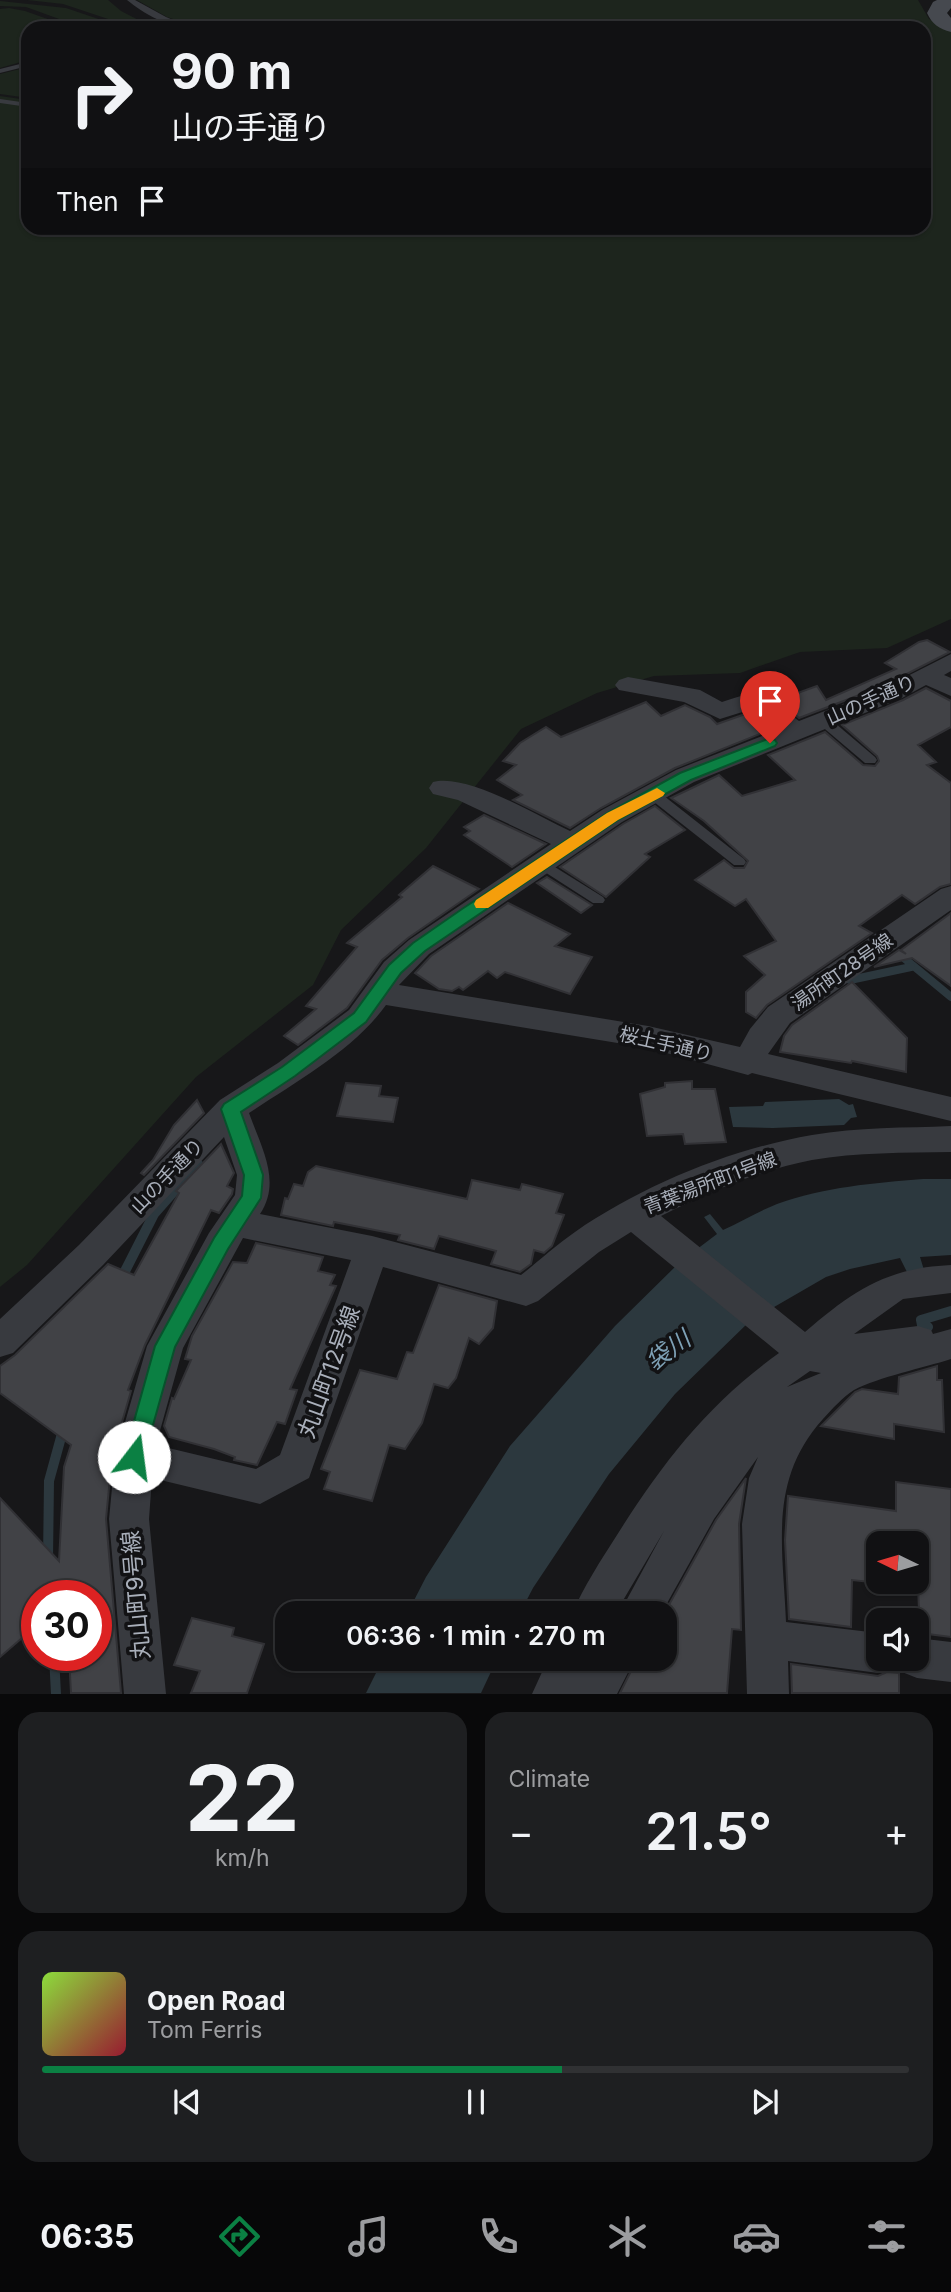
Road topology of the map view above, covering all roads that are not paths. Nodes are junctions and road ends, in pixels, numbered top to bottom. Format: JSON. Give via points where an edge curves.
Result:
{"nodes":[{"id":1,"x":130,"y":0,"type":"edge"},
{"id":2,"x":951,"y":1,"type":"edge"},
{"id":3,"x":169,"y":21,"type":"edge"},
{"id":4,"x":951,"y":26,"type":"edge"},
{"id":5,"x":21,"y":66,"type":"edge"},
{"id":6,"x":0,"y":71,"type":"edge"},
{"id":7,"x":0,"y":101,"type":"edge"},
{"id":8,"x":21,"y":104,"type":"edge"},
{"id":9,"x":951,"y":661,"type":"edge"},
{"id":10,"x":925,"y":675,"type":"junction"},
{"id":11,"x":628,"y":685,"type":"dead end"},
{"id":12,"x":951,"y":688,"type":"edge"},
{"id":13,"x":824,"y":721,"type":"junction"},
{"id":14,"x":796,"y":732,"type":"junction"},
{"id":15,"x":870,"y":760,"type":"dead end"},
{"id":16,"x":443,"y":788,"type":"dead end"},
{"id":17,"x":654,"y":795,"type":"junction"},
{"id":18,"x":572,"y":843,"type":"junction"},
{"id":19,"x":739,"y":862,"type":"dead end"},
{"id":20,"x":542,"y":863,"type":"junction"},
{"id":21,"x":951,"y":896,"type":"edge"},
{"id":22,"x":598,"y":900,"type":"dead end"},
{"id":23,"x":379,"y":993,"type":"junction"},
{"id":24,"x":748,"y":1063,"type":"junction"},
{"id":25,"x":231,"y":1109,"type":"junction"},
{"id":26,"x":951,"y":1109,"type":"edge"},
{"id":27,"x":951,"y":1139,"type":"edge"},
{"id":28,"x":632,"y":1214,"type":"junction"},
{"id":29,"x":235,"y":1223,"type":"junction"},
{"id":30,"x":372,"y":1250,"type":"junction"},
{"id":31,"x":951,"y":1279,"type":"edge"},
{"id":32,"x":0,"y":1342,"type":"edge"},
{"id":33,"x":951,"y":1343,"type":"edge"},
{"id":34,"x":798,"y":1346,"type":"junction"},
{"id":35,"x":828,"y":1388,"type":"junction"},
{"id":36,"x":134,"y":1457,"type":"junction"},
{"id":37,"x":600,"y":1601,"type":"edge"},
{"id":38,"x":646,"y":1601,"type":"edge"},
{"id":39,"x":767,"y":1639,"type":"junction"},
{"id":40,"x":866,"y":1651,"type":"edge"},
{"id":41,"x":929,"y":1659,"type":"edge"},
{"id":42,"x":951,"y":1662,"type":"edge"},
{"id":43,"x":563,"y":1671,"type":"edge"},
{"id":44,"x":607,"y":1671,"type":"edge"},
{"id":45,"x":145,"y":1693,"type":"edge"},
{"id":46,"x":553,"y":1693,"type":"edge"},
{"id":47,"x":594,"y":1693,"type":"edge"},
{"id":48,"x":768,"y":1693,"type":"edge"}],
"edges":[{"from":1,"to":3,"type":"lane"},
{"from":2,"to":4,"type":"street","via":[[937,13]]},
{"from":5,"to":6,"type":"lane"},
{"from":7,"to":8,"type":"lane"},
{"from":9,"to":10,"type":"street","name":"山の手通り"},
{"from":10,"to":12,"type":"street"},
{"from":10,"to":13,"type":"street","name":"山の手通り"},
{"from":11,"to":14,"type":"street","via":[[691,695],[720,711],[756,699]]},
{"from":13,"to":14,"type":"street","name":"山の手通り"},
{"from":13,"to":15,"type":"lane"},
{"from":14,"to":17,"type":"street","name":"山の手通り","via":[[695,772]]},
{"from":16,"to":18,"type":"street","via":[[467,793]]},
{"from":17,"to":18,"type":"street","name":"山の手通り"},
{"from":17,"to":19,"type":"lane"},
{"from":18,"to":20,"type":"street","name":"山の手通り"},
{"from":20,"to":22,"type":"lane"},
{"from":20,"to":23,"type":"street","name":"山の手通り","via":[[419,947],[395,969]]},
{"from":21,"to":24,"type":"street","name":"湯所町28号線","via":[[779,1015]]},
{"from":23,"to":24,"type":"street","name":"桜土手通り","via":[[648,1037]]},
{"from":23,"to":25,"type":"street","name":"山の手通り","via":[[360,1018]]},
{"from":24,"to":26,"type":"street","name":"桜土手通り"},
{"from":25,"to":29,"type":"street","name":"丸山町9号線","via":[[254,1175],[252,1198]]},
{"from":25,"to":32,"type":"street","name":"山の手通り"},
{"from":27,"to":28,"type":"street","name":"青葉湯所町1号線","via":[[793,1151]]},
{"from":28,"to":30,"type":"street","via":[[587,1241],[526,1291]]},
{"from":28,"to":34,"type":"street","name":"青葉湯所町1号線"},
{"from":29,"to":30,"type":"street"},
{"from":29,"to":36,"type":"street","name":"丸山町9号線","via":[[165,1346]]},
{"from":30,"to":36,"type":"street","name":"丸山町12号線","via":[[295,1466],[260,1487]]},
{"from":31,"to":34,"type":"street","via":[[893,1288]]},
{"from":33,"to":34,"type":"street","via":[[937,1338],[818,1358]]},
{"from":33,"to":35,"type":"street","via":[[845,1377]]},
{"from":34,"to":37,"type":"street","via":[[703,1446],[649,1516]]},
{"from":35,"to":38,"type":"street","via":[[777,1412],[735,1458]]},
{"from":35,"to":39,"type":"street","via":[[794,1425],[768,1478],[762,1524]]},
{"from":36,"to":45,"type":"street","name":"丸山町9号線","via":[[129,1519]]},
{"from":39,"to":40,"type":"street"},
{"from":39,"to":48,"type":"street"},
{"from":41,"to":42,"type":"street"},
{"from":43,"to":46,"type":"street"},
{"from":44,"to":47,"type":"street"}]}
